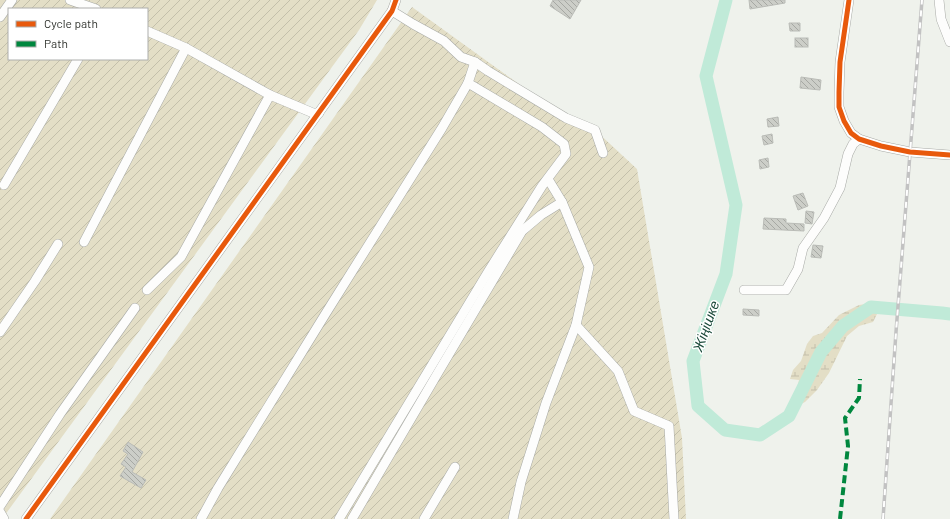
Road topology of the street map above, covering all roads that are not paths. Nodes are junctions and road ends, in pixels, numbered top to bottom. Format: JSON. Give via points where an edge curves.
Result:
{"nodes":[{"id":1,"x":12,"y":0,"type":"edge"},
{"id":2,"x":70,"y":0,"type":"edge"},
{"id":3,"x":396,"y":0,"type":"edge"},
{"id":4,"x":849,"y":0,"type":"edge"},
{"id":5,"x":939,"y":0,"type":"edge"},
{"id":6,"x":93,"y":8,"type":"edge"},
{"id":7,"x":392,"y":11,"type":"junction"},
{"id":8,"x":0,"y":17,"type":"edge"},
{"id":9,"x":148,"y":31,"type":"edge"},
{"id":10,"x":950,"y":42,"type":"edge"},
{"id":11,"x":186,"y":48,"type":"junction"},
{"id":12,"x":77,"y":60,"type":"edge"},
{"id":13,"x":475,"y":62,"type":"junction"},
{"id":14,"x":468,"y":83,"type":"junction"},
{"id":15,"x":270,"y":95,"type":"junction"},
{"id":16,"x":319,"y":113,"type":"junction"},
{"id":17,"x":859,"y":139,"type":"junction"},
{"id":18,"x":603,"y":153,"type":"dead end"},
{"id":19,"x":950,"y":155,"type":"edge"},
{"id":20,"x":548,"y":179,"type":"junction"},
{"id":21,"x":4,"y":184,"type":"dead end"},
{"id":22,"x":562,"y":202,"type":"junction"},
{"id":23,"x":84,"y":242,"type":"dead end"},
{"id":24,"x":58,"y":244,"type":"dead end"},
{"id":25,"x":147,"y":290,"type":"dead end"},
{"id":26,"x":744,"y":290,"type":"dead end"},
{"id":27,"x":135,"y":308,"type":"dead end"},
{"id":28,"x":576,"y":324,"type":"junction"},
{"id":29,"x":0,"y":332,"type":"edge"},
{"id":30,"x":455,"y":468,"type":"dead end"},
{"id":31,"x":0,"y":506,"type":"edge"},
{"id":32,"x":0,"y":512,"type":"edge"},
{"id":33,"x":4,"y":519,"type":"edge"},
{"id":34,"x":26,"y":519,"type":"edge"},
{"id":35,"x":201,"y":519,"type":"edge"},
{"id":36,"x":339,"y":519,"type":"edge"},
{"id":37,"x":352,"y":519,"type":"edge"},
{"id":38,"x":424,"y":519,"type":"edge"},
{"id":39,"x":514,"y":519,"type":"edge"},
{"id":40,"x":674,"y":519,"type":"edge"}],
"edges":[{"from":1,"to":8,"type":"street"},
{"from":2,"to":6,"type":"street"},
{"from":3,"to":7,"type":"street"},
{"from":4,"to":17,"type":"street","via":[[840,62],[839,107],[851,133]]},
{"from":5,"to":10,"type":"street","via":[[941,19]]},
{"from":7,"to":13,"type":"street","via":[[444,41],[461,57]]},
{"from":7,"to":16,"type":"street"},
{"from":9,"to":11,"type":"street"},
{"from":11,"to":15,"type":"street"},
{"from":11,"to":23,"type":"street"},
{"from":12,"to":21,"type":"street"},
{"from":13,"to":14,"type":"street"},
{"from":13,"to":18,"type":"street","via":[[566,118],[595,130]]},
{"from":14,"to":20,"type":"street","via":[[542,127],[564,144],[566,154]]},
{"from":14,"to":35,"type":"street"},
{"from":15,"to":16,"type":"street","via":[[313,113]]},
{"from":15,"to":25,"type":"street","via":[[181,257]]},
{"from":16,"to":34,"type":"street"},
{"from":17,"to":19,"type":"street","via":[[910,152]]},
{"from":17,"to":26,"type":"street","via":[[848,154],[840,188],[824,218],[803,248],[798,269],[786,290]]},
{"from":20,"to":22,"type":"street"},
{"from":20,"to":36,"type":"street","via":[[488,272]]},
{"from":22,"to":28,"type":"street","via":[[589,267]]},
{"from":22,"to":37,"type":"street","via":[[522,231]]},
{"from":24,"to":29,"type":"street"},
{"from":27,"to":31,"type":"street","via":[[60,414]]},
{"from":28,"to":39,"type":"street","via":[[546,403],[521,482]]},
{"from":28,"to":40,"type":"street","via":[[618,371],[634,411],[668,426]]},
{"from":30,"to":38,"type":"street"},
{"from":32,"to":33,"type":"street"}]}
